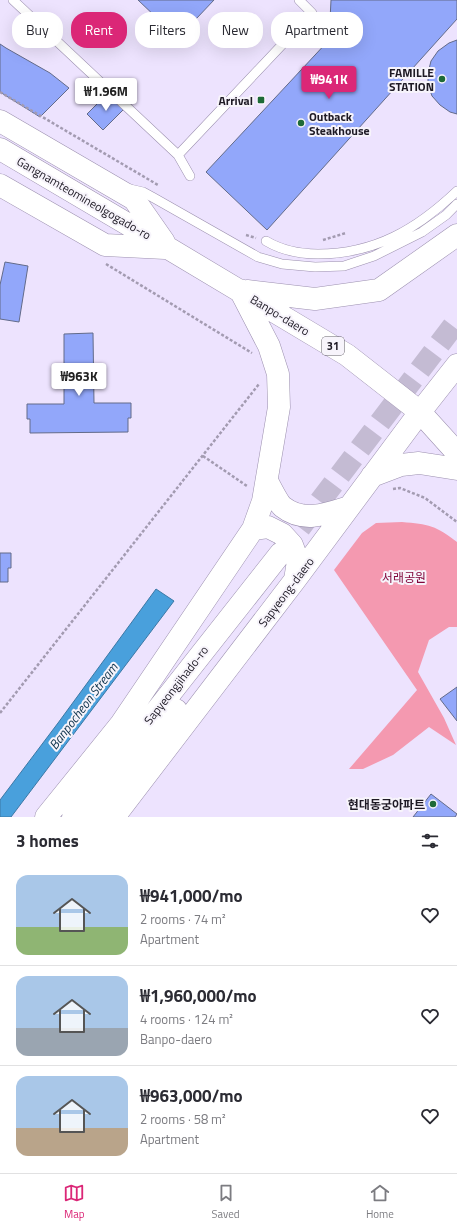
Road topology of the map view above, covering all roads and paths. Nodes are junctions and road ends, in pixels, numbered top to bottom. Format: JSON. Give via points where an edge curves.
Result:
{"nodes":[{"id":1,"x":13,"y":0,"type":"edge"},
{"id":2,"x":299,"y":0,"type":"edge"},
{"id":3,"x":0,"y":92,"type":"edge"},
{"id":4,"x":0,"y":121,"type":"edge"},
{"id":5,"x":0,"y":149,"type":"edge"},
{"id":6,"x":178,"y":155,"type":"junction"},
{"id":7,"x":190,"y":176,"type":"dead end"},
{"id":8,"x":0,"y":184,"type":"edge"},
{"id":9,"x":158,"y":185,"type":"dead end"},
{"id":10,"x":118,"y":188,"type":"junction"},
{"id":11,"x":457,"y":191,"type":"edge"},
{"id":12,"x":457,"y":204,"type":"edge"},
{"id":13,"x":457,"y":224,"type":"edge"},
{"id":14,"x":346,"y":233,"type":"dead end"},
{"id":15,"x":241,"y":234,"type":"dead end"},
{"id":16,"x":457,"y":235,"type":"edge"},
{"id":17,"x":263,"y":240,"type":"joint"},
{"id":18,"x":320,"y":240,"type":"dead end"},
{"id":19,"x":438,"y":247,"type":"junction"},
{"id":20,"x":168,"y":248,"type":"junction"},
{"id":21,"x":102,"y":262,"type":"dead end"},
{"id":22,"x":240,"y":290,"type":"junction"},
{"id":23,"x":258,"y":356,"type":"dead end"},
{"id":24,"x":457,"y":365,"type":"edge"},
{"id":25,"x":260,"y":384,"type":"dead end"},
{"id":26,"x":420,"y":412,"type":"junction"},
{"id":27,"x":457,"y":453,"type":"edge"},
{"id":28,"x":203,"y":456,"type":"junction"},
{"id":29,"x":457,"y":469,"type":"edge"},
{"id":30,"x":380,"y":483,"type":"junction"},
{"id":31,"x":258,"y":484,"type":"junction"},
{"id":32,"x":348,"y":507,"type":"junction"},
{"id":33,"x":457,"y":522,"type":"edge"},
{"id":34,"x":253,"y":529,"type":"junction"},
{"id":35,"x":288,"y":565,"type":"junction"},
{"id":36,"x":0,"y":713,"type":"edge"},
{"id":37,"x":46,"y":817,"type":"edge"},
{"id":38,"x":73,"y":817,"type":"edge"},
{"id":39,"x":94,"y":817,"type":"edge"},
{"id":40,"x":114,"y":817,"type":"edge"}],
"edges":[{"from":1,"to":6,"type":"lane"},
{"from":2,"to":6,"type":"lane","via":[[312,13]]},
{"from":3,"to":9,"type":"path"},
{"from":4,"to":10,"type":"main road","name":"Banpo-daero","number":"31"},
{"from":5,"to":20,"type":"main road","name":"Gangnamteomineolgogado-ro","number":"31"},
{"from":6,"to":7,"type":"lane"},
{"from":8,"to":20,"type":"main road","name":"Banpo-daero","number":"31","via":[[105,245]]},
{"from":10,"to":12,"type":"lane","via":[[143,192],[258,257],[282,264],[315,267],[344,266],[374,256],[422,232]]},
{"from":10,"to":20,"type":"main road","name":"Banpo-daero","number":"31","via":[[134,198]]},
{"from":11,"to":17,"type":"lane","via":[[424,220],[375,245],[356,251],[331,254],[297,253],[286,251]]},
{"from":13,"to":19,"type":"lane"},
{"from":14,"to":18,"type":"path"},
{"from":15,"to":17,"type":"path"},
{"from":16,"to":19,"type":"main road"},
{"from":19,"to":22,"type":"main road","via":[[379,290],[315,299]]},
{"from":20,"to":22,"type":"main road","name":"Banpo-daero","number":"31"},
{"from":21,"to":23,"type":"path"},
{"from":22,"to":26,"type":"main road","name":"Banpo-daero","number":"31","via":[[347,355]]},
{"from":22,"to":31,"type":"main road","via":[[269,346],[278,374],[279,407]]},
{"from":24,"to":26,"type":"main road","name":"Sapyeong-daero"},
{"from":25,"to":28,"type":"path"},
{"from":26,"to":27,"type":"main road","name":"Banpo-daero","number":"31"},
{"from":26,"to":30,"type":"main road","name":"Sapyeong-daero"},
{"from":28,"to":31,"type":"path"},
{"from":28,"to":36,"type":"path"},
{"from":29,"to":30,"type":"main road","via":[[419,463],[401,465]]},
{"from":30,"to":32,"type":"main road","name":"Sapyeong-daero"},
{"from":30,"to":33,"type":"path","via":[[424,498]]},
{"from":31,"to":32,"type":"main road","via":[[282,507],[300,516],[323,516]]},
{"from":31,"to":34,"type":"main road","via":[[263,501]]},
{"from":32,"to":35,"type":"main road","name":"Sapyeong-daero"},
{"from":34,"to":35,"type":"main road","via":[[268,527],[282,534],[292,545],[298,561]]},
{"from":34,"to":37,"type":"main road","via":[[121,724]]},
{"from":35,"to":38,"type":"main road","name":"Sapyeongjihado-ro"},
{"from":35,"to":39,"type":"main road","name":"Sapyeongjihado-ro"},
{"from":35,"to":40,"type":"main road","name":"Sapyeong-daero"}]}
